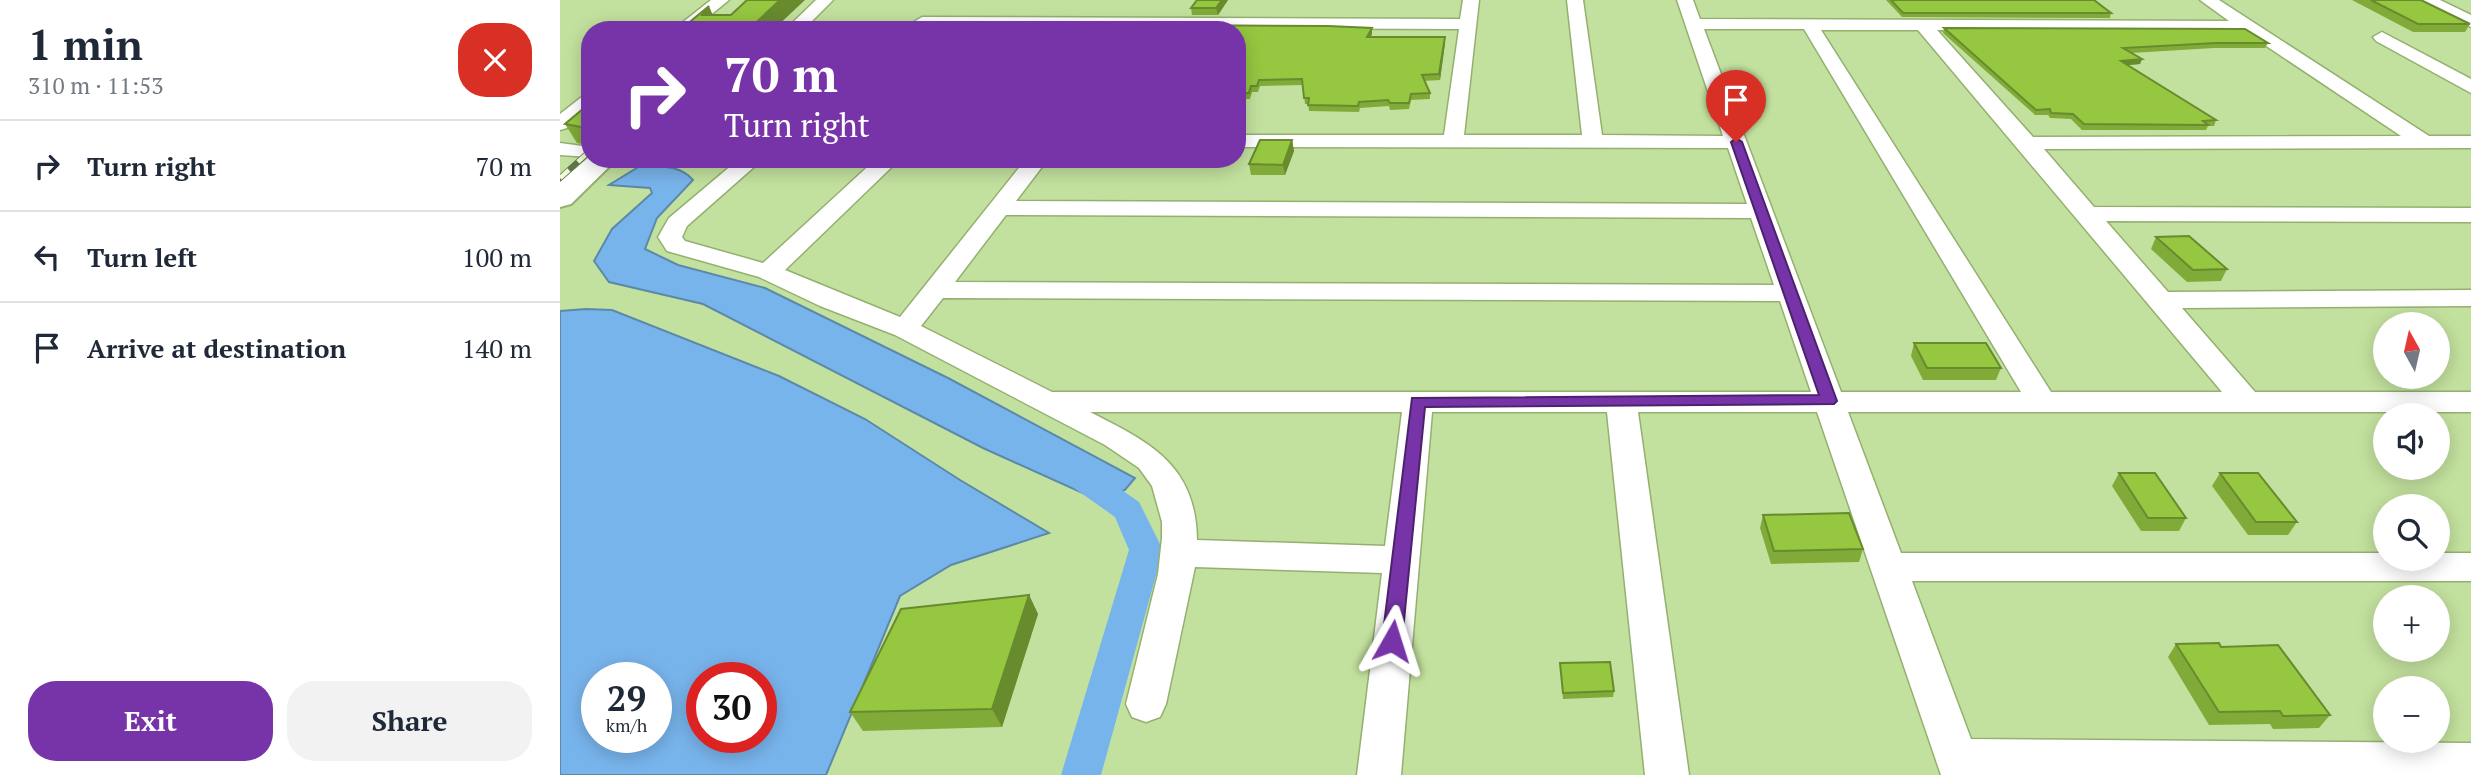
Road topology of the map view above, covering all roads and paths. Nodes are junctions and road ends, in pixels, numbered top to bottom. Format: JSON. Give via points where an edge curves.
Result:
{"nodes":[{"id":1,"x":721,"y":0,"type":"edge"},
{"id":2,"x":825,"y":0,"type":"edge"},
{"id":3,"x":1471,"y":0,"type":"edge"},
{"id":4,"x":1575,"y":0,"type":"edge"},
{"id":5,"x":2208,"y":0,"type":"edge"},
{"id":6,"x":2428,"y":0,"type":"edge"},
{"id":7,"x":2447,"y":0,"type":"edge"},
{"id":8,"x":939,"y":7,"type":"dead end"},
{"id":9,"x":2471,"y":11,"type":"edge"},
{"id":10,"x":1690,"y":12,"type":"edge"},
{"id":11,"x":693,"y":21,"type":"edge"},
{"id":12,"x":803,"y":21,"type":"edge"},
{"id":13,"x":923,"y":21,"type":"edge"},
{"id":14,"x":2471,"y":22,"type":"edge"},
{"id":15,"x":1468,"y":23,"type":"junction"},
{"id":16,"x":1246,"y":25,"type":"edge"},
{"id":17,"x":1810,"y":25,"type":"junction"},
{"id":18,"x":1924,"y":26,"type":"junction"},
{"id":19,"x":2246,"y":26,"type":"junction"},
{"id":20,"x":2382,"y":37,"type":"dead end"},
{"id":21,"x":2471,"y":87,"type":"edge"},
{"id":22,"x":581,"y":107,"type":"edge"},
{"id":23,"x":560,"y":124,"type":"edge"},
{"id":24,"x":1246,"y":141,"type":"edge"},
{"id":25,"x":1736,"y":142,"type":"junction"},
{"id":26,"x":2424,"y":142,"type":"junction"},
{"id":27,"x":2471,"y":142,"type":"edge"},
{"id":28,"x":1453,"y":143,"type":"junction"},
{"id":29,"x":1592,"y":143,"type":"junction"},
{"id":30,"x":2027,"y":143,"type":"junction"},
{"id":31,"x":581,"y":155,"type":"edge"},
{"id":32,"x":581,"y":158,"type":"edge"},
{"id":33,"x":741,"y":168,"type":"edge"},
{"id":34,"x":879,"y":168,"type":"edge"},
{"id":35,"x":1030,"y":168,"type":"edge"},
{"id":36,"x":560,"y":174,"type":"edge"},
{"id":37,"x":560,"y":198,"type":"edge"},
{"id":38,"x":999,"y":208,"type":"junction"},
{"id":39,"x":1761,"y":211,"type":"junction"},
{"id":40,"x":2086,"y":214,"type":"junction"},
{"id":41,"x":2471,"y":215,"type":"edge"},
{"id":42,"x":768,"y":272,"type":"junction"},
{"id":43,"x":936,"y":290,"type":"junction"},
{"id":44,"x":1790,"y":293,"type":"junction"},
{"id":45,"x":2471,"y":298,"type":"edge"},
{"id":46,"x":2160,"y":300,"type":"junction"},
{"id":47,"x":905,"y":329,"type":"junction"},
{"id":48,"x":1418,"y":401,"type":"junction"},
{"id":49,"x":1621,"y":401,"type":"junction"},
{"id":50,"x":1829,"y":401,"type":"junction"},
{"id":51,"x":2041,"y":401,"type":"junction"},
{"id":52,"x":2246,"y":401,"type":"junction"},
{"id":53,"x":1048,"y":402,"type":"junction"},
{"id":54,"x":2471,"y":402,"type":"edge"},
{"id":55,"x":1180,"y":553,"type":"junction"},
{"id":56,"x":1400,"y":561,"type":"junction"},
{"id":57,"x":1888,"y":567,"type":"junction"},
{"id":58,"x":2471,"y":567,"type":"edge"},
{"id":59,"x":1146,"y":704,"type":"dead end"},
{"id":60,"x":2471,"y":763,"type":"edge"},
{"id":61,"x":1959,"y":767,"type":"edge"},
{"id":62,"x":1379,"y":775,"type":"edge"},
{"id":63,"x":1667,"y":775,"type":"edge"}],
"edges":[{"from":1,"to":11,"type":"street"},
{"from":2,"to":12,"type":"street"},
{"from":3,"to":15,"type":"street"},
{"from":4,"to":29,"type":"street"},
{"from":5,"to":19,"type":"street"},
{"from":6,"to":14,"type":"street"},
{"from":7,"to":9,"type":"street"},
{"from":8,"to":13,"type":"street"},
{"from":10,"to":17,"type":"street"},
{"from":10,"to":25,"type":"street"},
{"from":15,"to":16,"type":"street"},
{"from":15,"to":28,"type":"street"},
{"from":17,"to":18,"type":"street"},
{"from":17,"to":51,"type":"street"},
{"from":18,"to":19,"type":"street"},
{"from":18,"to":30,"type":"street"},
{"from":19,"to":26,"type":"street"},
{"from":20,"to":21,"type":"street"},
{"from":22,"to":23,"type":"street"},
{"from":24,"to":28,"type":"street"},
{"from":25,"to":29,"type":"street"},
{"from":25,"to":39,"type":"street"},
{"from":26,"to":27,"type":"street"},
{"from":26,"to":30,"type":"street"},
{"from":28,"to":29,"type":"street"},
{"from":30,"to":40,"type":"street"},
{"from":31,"to":36,"type":"main road"},
{"from":32,"to":37,"type":"main road"},
{"from":33,"to":42,"type":"street","via":[[684,216],[670,237],[676,246]]},
{"from":34,"to":42,"type":"street"},
{"from":35,"to":38,"type":"street"},
{"from":38,"to":39,"type":"street"},
{"from":38,"to":43,"type":"street"},
{"from":39,"to":44,"type":"street"},
{"from":40,"to":41,"type":"street"},
{"from":40,"to":46,"type":"street"},
{"from":42,"to":47,"type":"street"},
{"from":43,"to":44,"type":"street"},
{"from":43,"to":47,"type":"street"},
{"from":44,"to":50,"type":"street"},
{"from":45,"to":46,"type":"street"},
{"from":46,"to":52,"type":"street"},
{"from":47,"to":53,"type":"street"},
{"from":48,"to":49,"type":"street"},
{"from":48,"to":53,"type":"street"},
{"from":48,"to":56,"type":"street"},
{"from":49,"to":50,"type":"street"},
{"from":49,"to":63,"type":"street"},
{"from":50,"to":51,"type":"street"},
{"from":50,"to":57,"type":"street"},
{"from":51,"to":52,"type":"street"},
{"from":52,"to":54,"type":"street"},
{"from":53,"to":55,"type":"street","via":[[1150,460],[1168,484],[1179,522]]},
{"from":55,"to":56,"type":"street"},
{"from":55,"to":59,"type":"street"},
{"from":56,"to":62,"type":"street"},
{"from":57,"to":58,"type":"street"},
{"from":57,"to":61,"type":"street"},
{"from":60,"to":61,"type":"street"}]}
